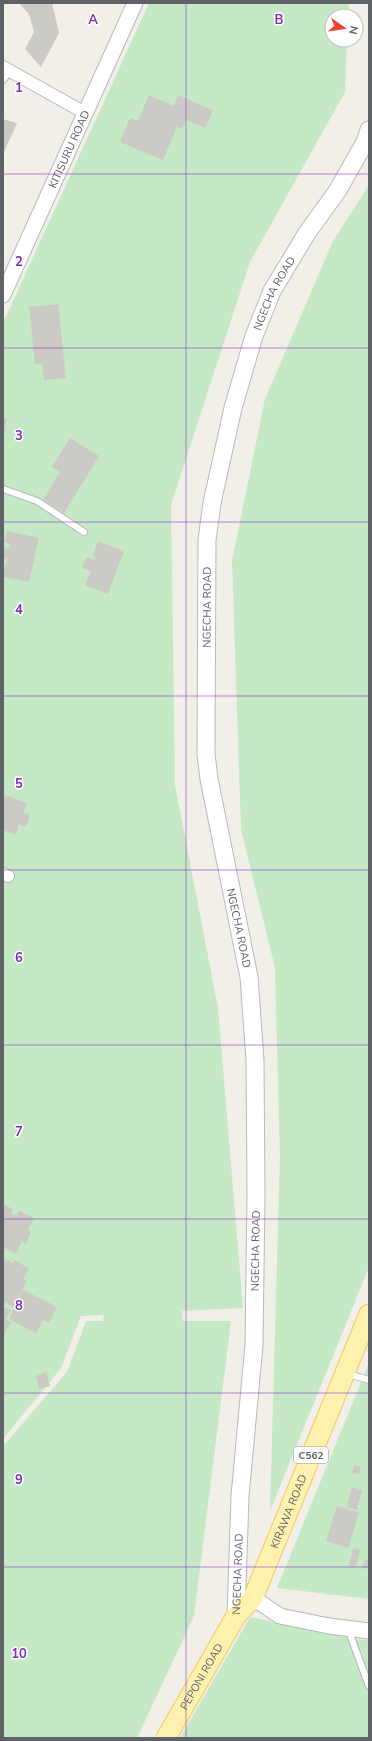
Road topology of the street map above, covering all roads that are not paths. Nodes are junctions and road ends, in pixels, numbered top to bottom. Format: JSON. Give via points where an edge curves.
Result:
{"nodes":[{"id":1,"x":135,"y":3,"type":"edge"},
{"id":2,"x":5,"y":73,"type":"edge"},
{"id":3,"x":85,"y":113,"type":"junction"},
{"id":4,"x":369,"y":130,"type":"edge"},
{"id":5,"x":3,"y":295,"type":"edge"},
{"id":6,"x":3,"y":489,"type":"edge"},
{"id":7,"x":84,"y":532,"type":"dead end"},
{"id":8,"x":369,"y":1314,"type":"edge"},
{"id":9,"x":344,"y":1373,"type":"junction"},
{"id":10,"x":369,"y":1380,"type":"edge"},
{"id":11,"x":254,"y":1598,"type":"junction"},
{"id":12,"x":236,"y":1616,"type":"junction"},
{"id":13,"x":347,"y":1628,"type":"junction"},
{"id":14,"x":369,"y":1631,"type":"edge"},
{"id":15,"x":369,"y":1686,"type":"edge"},
{"id":16,"x":166,"y":1738,"type":"edge"}],
"edges":[{"from":1,"to":3,"type":"street","name":"KITISURU ROAD"},
{"from":2,"to":3,"type":"street"},
{"from":3,"to":5,"type":"street","name":"KITISURU ROAD"},
{"from":4,"to":12,"type":"main road","name":"NGECHA ROAD","via":[[338,190],[288,263],[265,308],[243,370],[233,408],[206,540],[206,754],[211,791],[249,977],[255,1060],[254,1345],[240,1496]]},
{"from":6,"to":7,"type":"lane","via":[[37,501]]},
{"from":8,"to":9,"type":"main road","name":"KIRAWA ROAD","number":"C562"},
{"from":9,"to":10,"type":"lane"},
{"from":9,"to":11,"type":"main road","name":"KIRAWA ROAD","number":"C562"},
{"from":11,"to":12,"type":"main road","name":"NGECHA ROAD"},
{"from":11,"to":13,"type":"street","name":"NGECHA ROAD","via":[[280,1616]]},
{"from":12,"to":16,"type":"main road","name":"PEPONI ROAD"},
{"from":13,"to":14,"type":"street","name":"NGECHA ROAD"},
{"from":13,"to":15,"type":"lane"}]}
